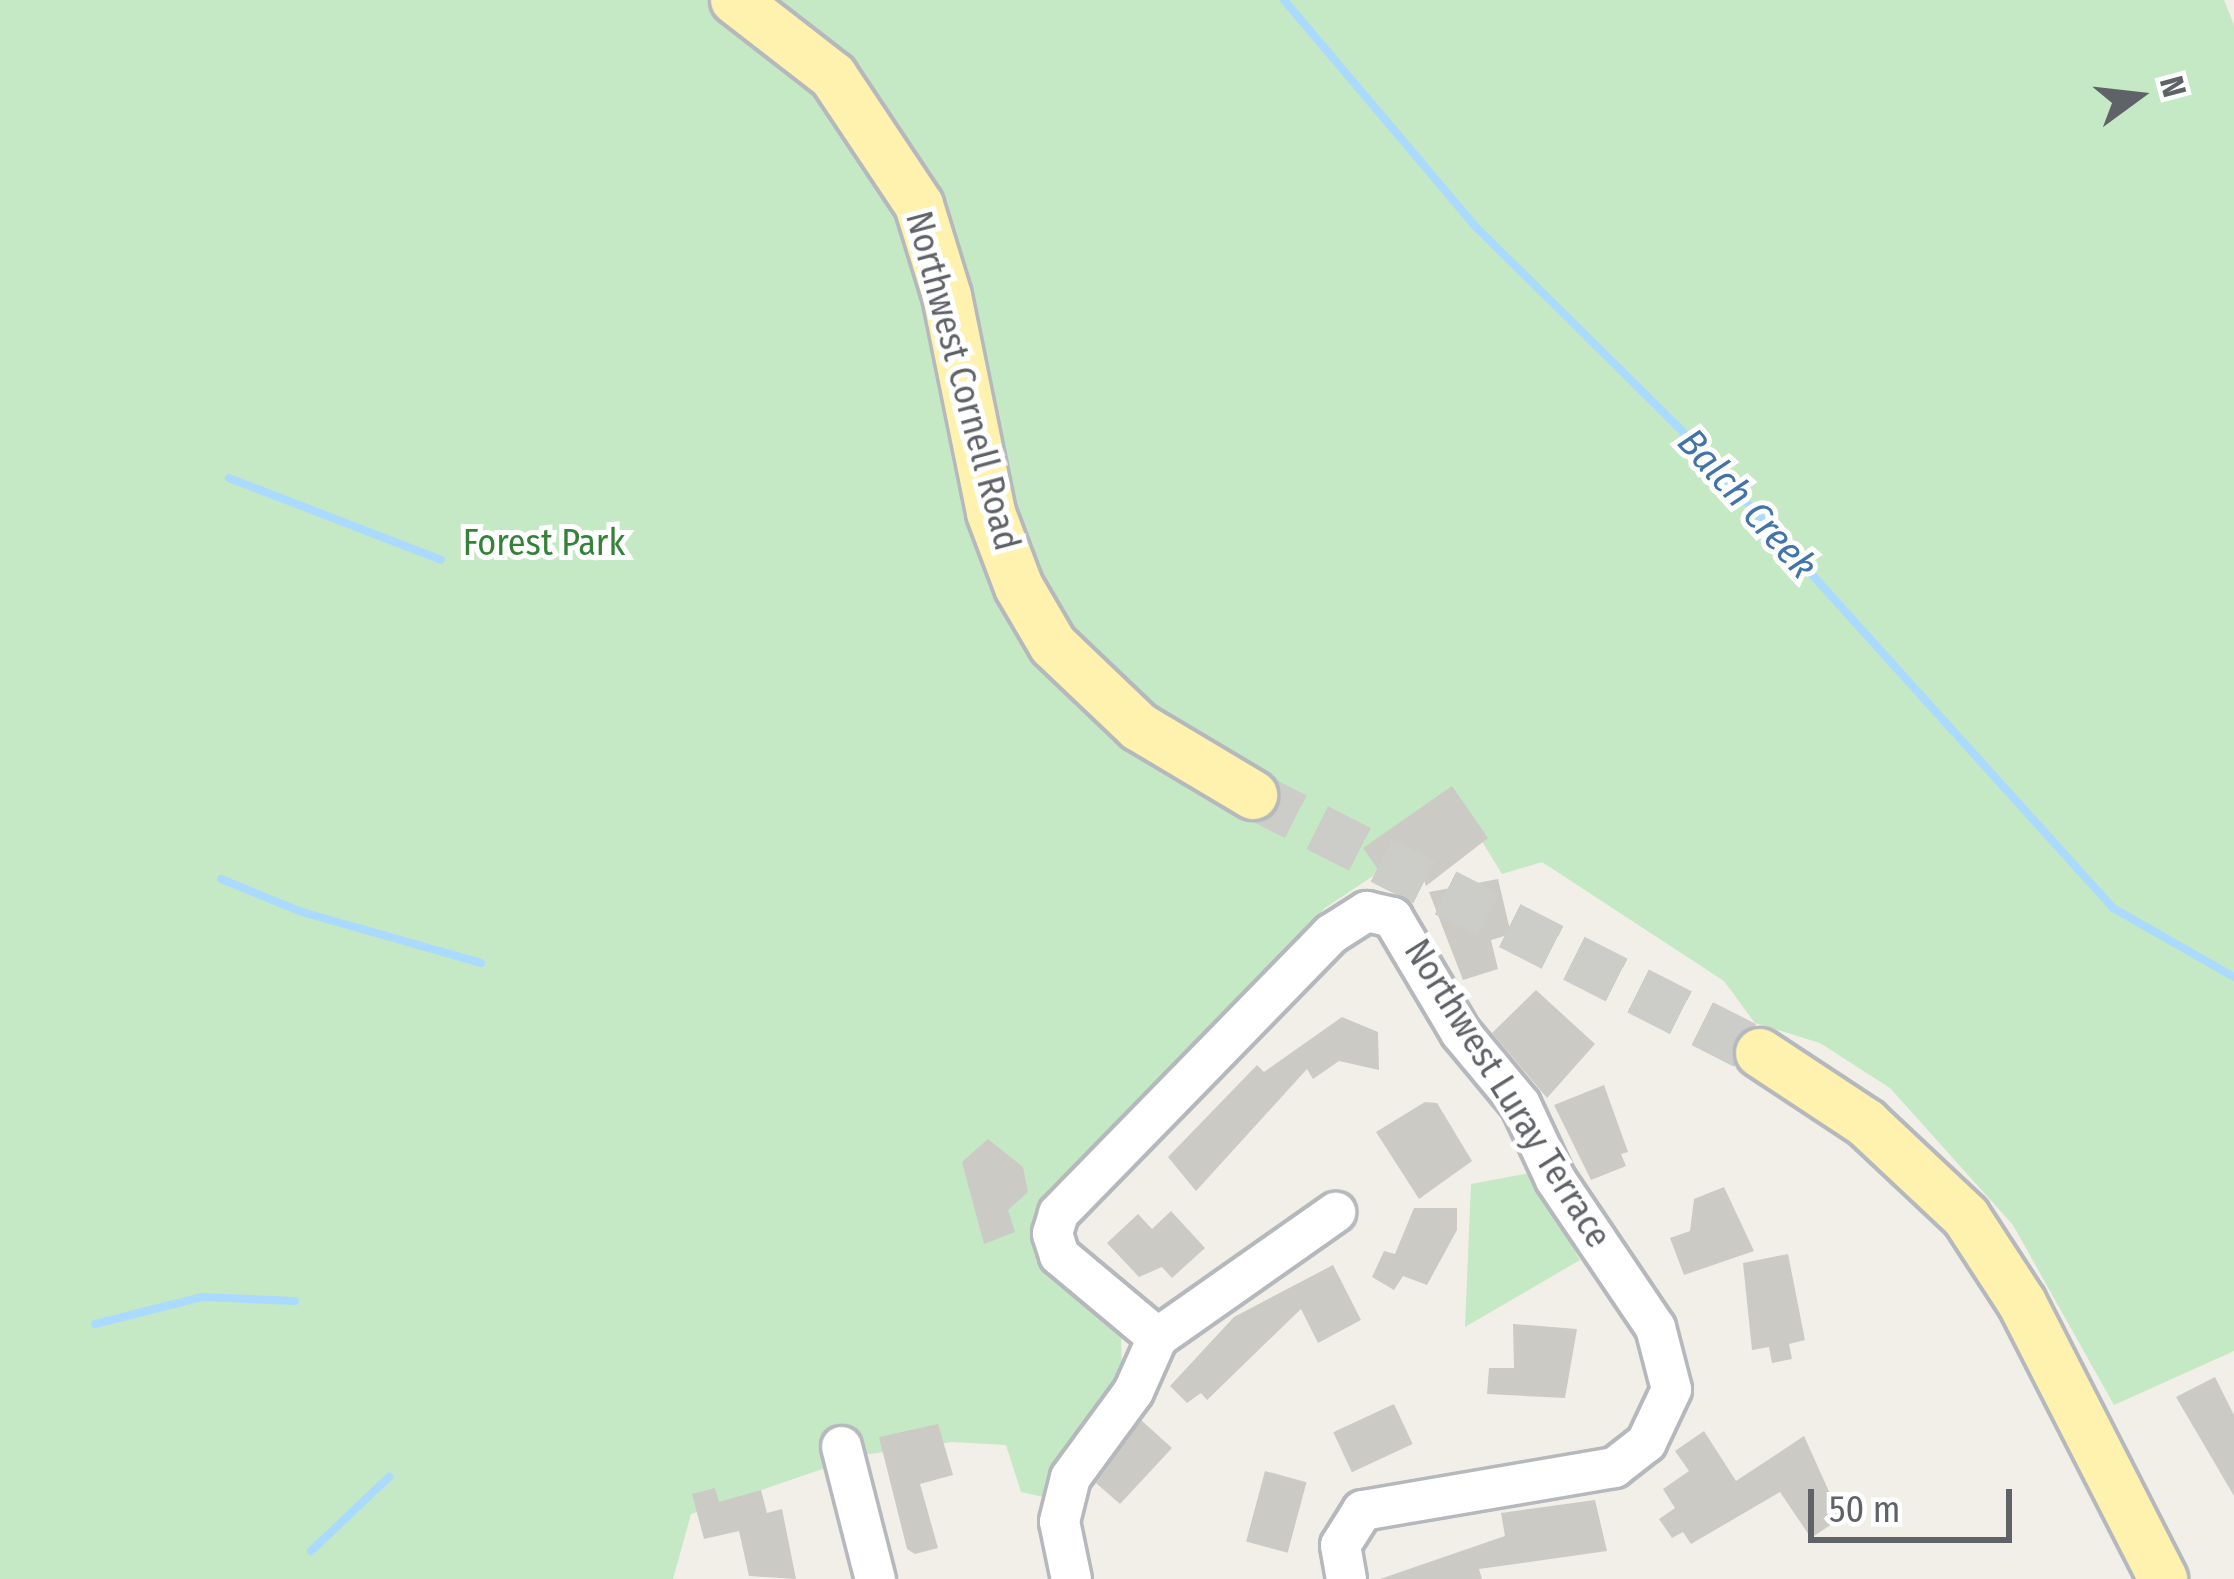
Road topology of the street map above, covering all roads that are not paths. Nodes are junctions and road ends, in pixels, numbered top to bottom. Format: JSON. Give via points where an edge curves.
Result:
{"nodes":[{"id":1,"x":735,"y":0,"type":"edge"},
{"id":2,"x":1252,"y":795,"type":"tunnel mouth"},
{"id":3,"x":1760,"y":1053,"type":"tunnel mouth"},
{"id":4,"x":1335,"y":1212,"type":"dead end"},
{"id":5,"x":1157,"y":1336,"type":"junction"},
{"id":6,"x":842,"y":1447,"type":"dead end"},
{"id":7,"x":875,"y":1579,"type":"edge"},
{"id":8,"x":1071,"y":1579,"type":"edge"},
{"id":9,"x":1346,"y":1579,"type":"edge"},
{"id":10,"x":2163,"y":1579,"type":"edge"}],
"edges":[{"from":1,"to":2,"type":"main road","name":"Northwest Cornell Road","via":[[833,76],[919,205],[947,296],[991,513],[1053,645],[1139,727]]},
{"from":3,"to":10,"type":"main road","via":[[1866,1123],[1966,1217],[2022,1304]]},
{"from":4,"to":5,"type":"street"},
{"from":5,"to":8,"type":"street","via":[[1133,1391],[1070,1478],[1059,1521]]},
{"from":5,"to":9,"type":"street","name":"Northwest Luray Terrace","via":[[1059,1255],[1052,1233],[1058,1213],[1330,934],[1366,911],[1392,917],[1460,1032],[1520,1104],[1555,1180],[1655,1328],[1671,1389],[1646,1442],[1614,1467],[1362,1510],[1340,1545]]},
{"from":6,"to":7,"type":"street"}]}
